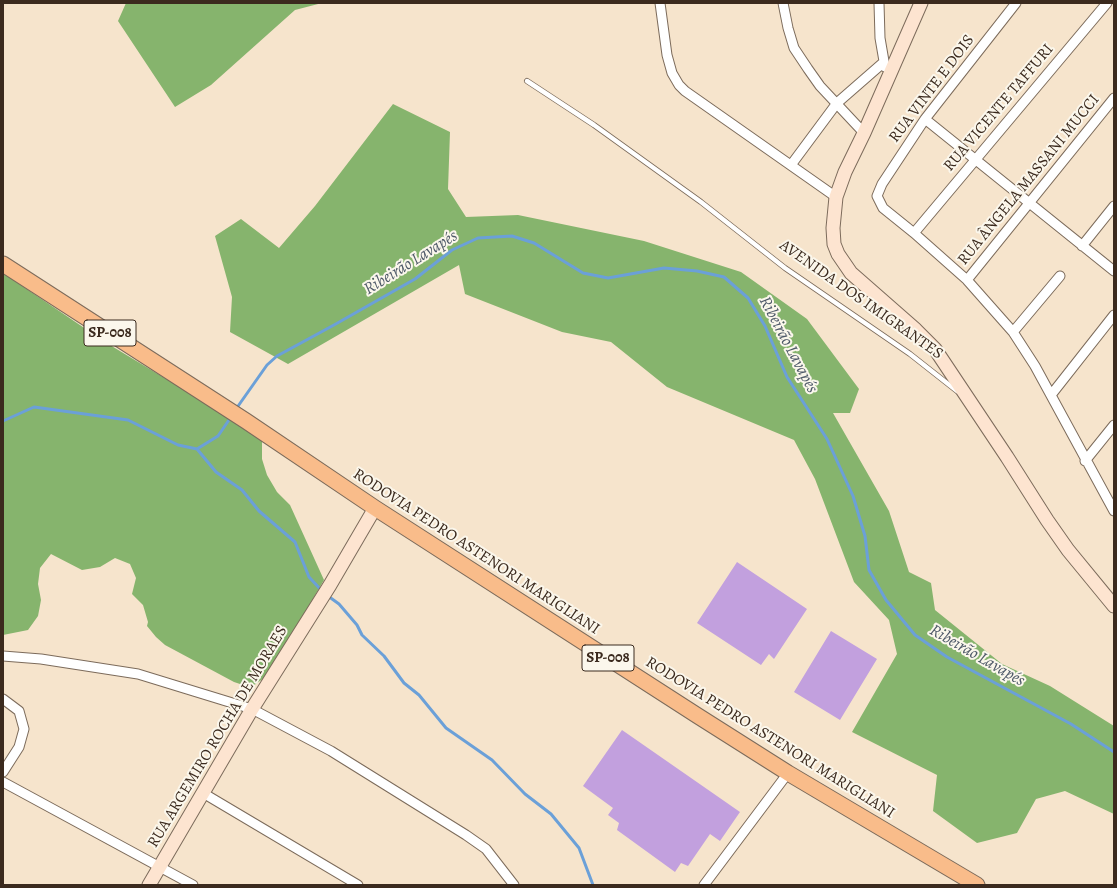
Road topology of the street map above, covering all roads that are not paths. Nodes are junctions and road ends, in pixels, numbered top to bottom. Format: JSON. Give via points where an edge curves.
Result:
{"nodes":[{"id":1,"x":660,"y":3,"type":"edge"},
{"id":2,"x":783,"y":3,"type":"edge"},
{"id":3,"x":880,"y":3,"type":"edge"},
{"id":4,"x":921,"y":3,"type":"edge"},
{"id":5,"x":1016,"y":3,"type":"edge"},
{"id":6,"x":1107,"y":3,"type":"edge"},
{"id":7,"x":884,"y":62,"type":"junction"},
{"id":8,"x":887,"y":79,"type":"junction"},
{"id":9,"x":527,"y":81,"type":"dead end"},
{"id":10,"x":1114,"y":98,"type":"edge"},
{"id":11,"x":837,"y":103,"type":"junction"},
{"id":12,"x":926,"y":119,"type":"junction"},
{"id":13,"x":864,"y":133,"type":"junction"},
{"id":14,"x":976,"y":160,"type":"junction"},
{"id":15,"x":791,"y":165,"type":"junction"},
{"id":16,"x":836,"y":197,"type":"junction"},
{"id":17,"x":1030,"y":202,"type":"junction"},
{"id":18,"x":1114,"y":206,"type":"edge"},
{"id":19,"x":914,"y":233,"type":"junction"},
{"id":20,"x":1082,"y":246,"type":"junction"},
{"id":21,"x":3,"y":264,"type":"edge"},
{"id":22,"x":1114,"y":271,"type":"edge"},
{"id":23,"x":1060,"y":276,"type":"dead end"},
{"id":24,"x":966,"y":280,"type":"junction"},
{"id":25,"x":1114,"y":315,"type":"edge"},
{"id":26,"x":1013,"y":332,"type":"junction"},
{"id":27,"x":1051,"y":395,"type":"junction"},
{"id":28,"x":969,"y":400,"type":"junction"},
{"id":29,"x":1114,"y":425,"type":"edge"},
{"id":30,"x":1085,"y":461,"type":"junction"},
{"id":31,"x":375,"y":508,"type":"junction"},
{"id":32,"x":1114,"y":511,"type":"edge"},
{"id":33,"x":1114,"y":606,"type":"edge"},
{"id":34,"x":3,"y":656,"type":"edge"},
{"id":35,"x":3,"y":698,"type":"edge"},
{"id":36,"x":252,"y":709,"type":"junction"},
{"id":37,"x":3,"y":772,"type":"edge"},
{"id":38,"x":788,"y":773,"type":"junction"},
{"id":39,"x":3,"y":782,"type":"edge"},
{"id":40,"x":203,"y":793,"type":"junction"},
{"id":41,"x":159,"y":867,"type":"junction"},
{"id":42,"x":509,"y":883,"type":"edge"},
{"id":43,"x":148,"y":885,"type":"edge"},
{"id":44,"x":194,"y":885,"type":"edge"},
{"id":45,"x":358,"y":885,"type":"edge"},
{"id":46,"x":704,"y":885,"type":"edge"},
{"id":47,"x":977,"y":885,"type":"edge"}],
"edges":[{"from":1,"to":15,"type":"street","via":[[672,73],[685,91]]},
{"from":2,"to":11,"type":"street","via":[[794,48],[820,86]]},
{"from":3,"to":7,"type":"street","via":[[880,38]]},
{"from":4,"to":8,"type":"street"},
{"from":5,"to":12,"type":"street","name":"RUA VINTE E DOIS"},
{"from":6,"to":14,"type":"street","name":"RUA VICENTE TAFFURI"},
{"from":7,"to":8,"type":"street"},
{"from":7,"to":11,"type":"street"},
{"from":8,"to":13,"type":"street"},
{"from":9,"to":28,"type":"lane","name":"AVENIDA DOS IMIGRANTES","via":[[594,125],[701,202],[779,263],[910,354]]},
{"from":10,"to":17,"type":"street","name":"RUA ÂNGELA MASSANI MUCCI"},
{"from":11,"to":13,"type":"street"},
{"from":11,"to":15,"type":"street"},
{"from":12,"to":14,"type":"street"},
{"from":12,"to":19,"type":"street","name":"RUA VINTE E DOIS","via":[[882,184],[877,196],[883,208]]},
{"from":13,"to":16,"type":"street"},
{"from":14,"to":17,"type":"street"},
{"from":14,"to":19,"type":"street","name":"RUA VICENTE TAFFURI"},
{"from":15,"to":16,"type":"street"},
{"from":16,"to":28,"type":"street","via":[[834,244],[844,264],[935,349]]},
{"from":17,"to":20,"type":"street"},
{"from":17,"to":24,"type":"street","name":"RUA ÂNGELA MASSANI MUCCI"},
{"from":18,"to":20,"type":"street"},
{"from":19,"to":24,"type":"street"},
{"from":20,"to":22,"type":"street"},
{"from":21,"to":31,"type":"main road","name":"RODOVIA PEDRO ASTENORI MARIGLIANI","number":"SP-008"},
{"from":23,"to":26,"type":"street"},
{"from":24,"to":26,"type":"street"},
{"from":25,"to":27,"type":"street"},
{"from":26,"to":27,"type":"street"},
{"from":27,"to":30,"type":"street"},
{"from":28,"to":33,"type":"street","name":"AVENIDA DOS IMIGRANTES","via":[[1068,550]]},
{"from":29,"to":30,"type":"street"},
{"from":30,"to":32,"type":"street"},
{"from":31,"to":36,"type":"street","name":"RUA ARGEMIRO ROCHA DE MORAES"},
{"from":31,"to":38,"type":"main road","name":"RODOVIA PEDRO ASTENORI MARIGLIANI","number":"SP-008"},
{"from":34,"to":36,"type":"street","via":[[41,659],[138,674]]},
{"from":35,"to":37,"type":"street","via":[[19,711],[24,729],[19,747]]},
{"from":36,"to":40,"type":"street","name":"RUA ARGEMIRO ROCHA DE MORAES"},
{"from":36,"to":42,"type":"street","via":[[331,751],[466,835],[486,849]]},
{"from":38,"to":46,"type":"street"},
{"from":38,"to":47,"type":"main road","name":"RODOVIA PEDRO ASTENORI MARIGLIANI","number":"SP-008"},
{"from":39,"to":41,"type":"street"},
{"from":40,"to":41,"type":"street","name":"RUA ARGEMIRO ROCHA DE MORAES"},
{"from":40,"to":45,"type":"street"},
{"from":41,"to":43,"type":"street","name":"RUA ARGEMIRO ROCHA DE MORAES"},
{"from":41,"to":44,"type":"street"}]}
